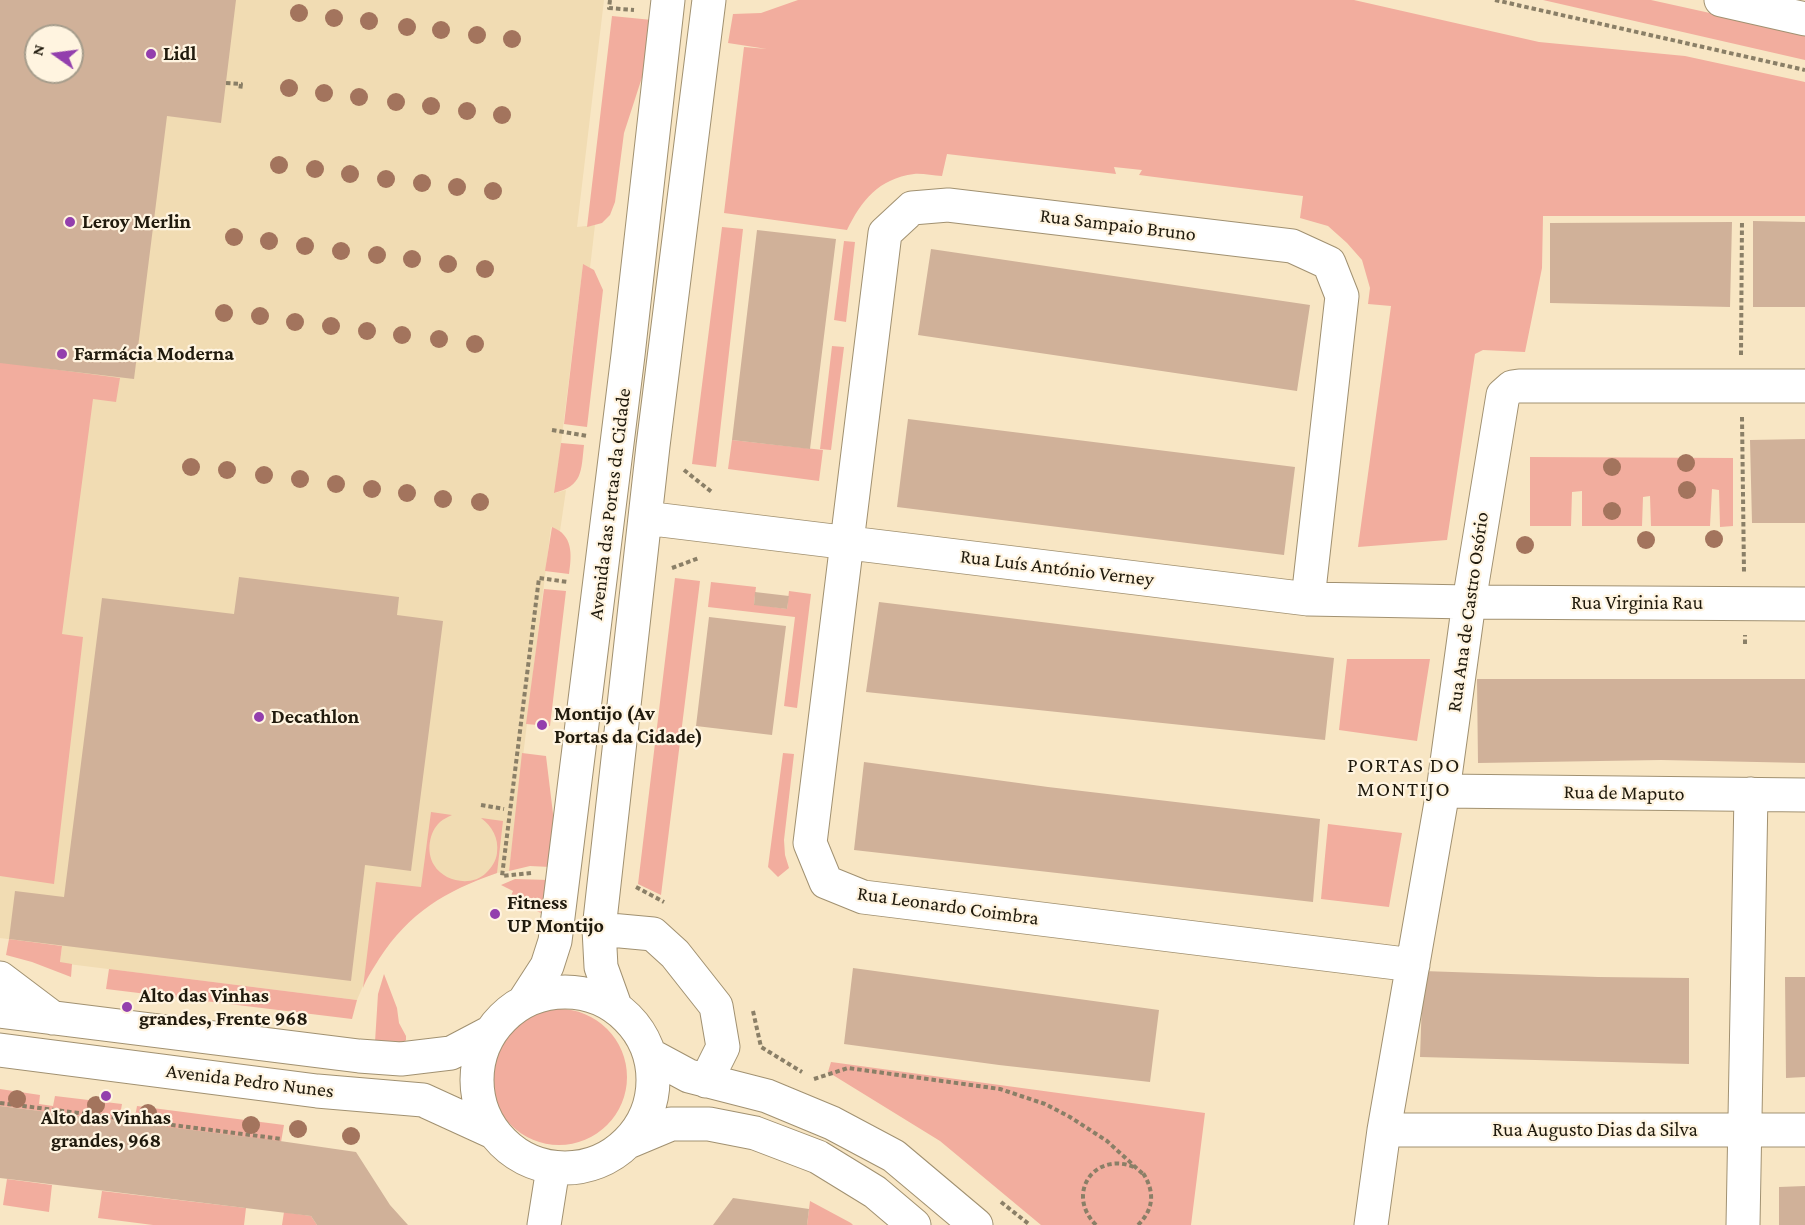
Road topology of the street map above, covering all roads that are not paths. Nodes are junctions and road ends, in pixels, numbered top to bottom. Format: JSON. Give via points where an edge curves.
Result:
{"nodes":[{"id":1,"x":668,"y":0,"type":"edge"},
{"id":2,"x":710,"y":0,"type":"edge"},
{"id":3,"x":1721,"y":0,"type":"edge"},
{"id":4,"x":1805,"y":19,"type":"edge"},
{"id":5,"x":1805,"y":386,"type":"edge"},
{"id":6,"x":645,"y":518,"type":"junction"},
{"id":7,"x":848,"y":543,"type":"junction"},
{"id":8,"x":1308,"y":599,"type":"junction"},
{"id":9,"x":1469,"y":602,"type":"junction"},
{"id":10,"x":1805,"y":604,"type":"edge"},
{"id":11,"x":1443,"y":791,"type":"junction"},
{"id":12,"x":1751,"y":794,"type":"junction"},
{"id":13,"x":1805,"y":795,"type":"edge"},
{"id":14,"x":599,"y":929,"type":"junction"},
{"id":15,"x":1413,"y":965,"type":"junction"},
{"id":16,"x":0,"y":978,"type":"edge"},
{"id":17,"x":525,"y":1000,"type":"junction"},
{"id":18,"x":615,"y":1006,"type":"junction"},
{"id":19,"x":0,"y":1011,"type":"edge"},
{"id":20,"x":55,"y":1019,"type":"junction"},
{"id":21,"x":489,"y":1033,"type":"junction"},
{"id":22,"x":0,"y":1050,"type":"edge"},
{"id":23,"x":650,"y":1055,"type":"junction"},
{"id":24,"x":706,"y":1081,"type":"junction"},
{"id":25,"x":1384,"y":1130,"type":"junction"},
{"id":26,"x":1744,"y":1130,"type":"junction"},
{"id":27,"x":1805,"y":1130,"type":"edge"},
{"id":28,"x":493,"y":1132,"type":"junction"},
{"id":29,"x":628,"y":1142,"type":"junction"},
{"id":30,"x":553,"y":1168,"type":"junction"},
{"id":31,"x":544,"y":1225,"type":"edge"},
{"id":32,"x":914,"y":1225,"type":"edge"},
{"id":33,"x":976,"y":1225,"type":"edge"},
{"id":34,"x":1371,"y":1225,"type":"edge"},
{"id":35,"x":1743,"y":1225,"type":"edge"}],
"edges":[{"from":1,"to":17,"type":"street","name":"Avenida das Portas da Cidade","via":[[555,941],[547,966]]},
{"from":2,"to":6,"type":"street","name":"Avenida das Portas da Cidade"},
{"from":3,"to":4,"type":"street"},
{"from":5,"to":9,"type":"street","name":"Rua Ana de Castro Osório","via":[[1519,386],[1507,390],[1501,401]]},
{"from":6,"to":7,"type":"street","name":"Rua Luís António Verney"},
{"from":6,"to":14,"type":"street","name":"Avenida das Portas da Cidade"},
{"from":7,"to":8,"type":"street","name":"Rua Luís António Verney"},
{"from":7,"to":8,"type":"street","name":"Rua Sampaio Bruno","via":[[885,233],[912,208],[948,206],[1292,246],[1329,263],[1342,296]]},
{"from":7,"to":15,"type":"street","name":"Rua Leonardo Coimbra","via":[[810,843],[826,882],[862,897]]},
{"from":8,"to":9,"type":"street","name":"Rua Luís António Verney"},
{"from":9,"to":10,"type":"street","name":"Rua Virginia Rau"},
{"from":9,"to":11,"type":"street","name":"Rua Ana de Castro Osório"},
{"from":11,"to":12,"type":"street","name":"Rua de Maputo"},
{"from":11,"to":15,"type":"street","name":"Rua Ana de Castro Osório"},
{"from":12,"to":13,"type":"street","name":"Rua de Maputo"},
{"from":12,"to":26,"type":"street"},
{"from":14,"to":18,"type":"street","name":"Avenida das Portas da Cidade","via":[[601,968]]},
{"from":14,"to":24,"type":"street","via":[[653,934],[675,954],[716,1006],[723,1047]]},
{"from":15,"to":25,"type":"street","name":"Rua Ana de Castro Osório"},
{"from":16,"to":20,"type":"street"},
{"from":17,"to":18,"type":"street","via":[[547,992],[570,991],[594,995]]},
{"from":17,"to":21,"type":"street","via":[[505,1014]]},
{"from":18,"to":23,"type":"street","via":[[637,1028]]},
{"from":19,"to":20,"type":"street","name":"Avenida Pedro Nunes"},
{"from":20,"to":21,"type":"street","name":"Avenida Pedro Nunes","via":[[401,1059],[451,1053]]},
{"from":21,"to":28,"type":"street","via":[[479,1057],[476,1083],[481,1109]]},
{"from":22,"to":28,"type":"street","name":"Avenida Pedro Nunes","via":[[317,1091],[423,1100]]},
{"from":23,"to":24,"type":"street"},
{"from":23,"to":29,"type":"street","via":[[654,1078],[651,1101]]},
{"from":24,"to":33,"type":"street","via":[[767,1096],[832,1123],[894,1156]]},
{"from":25,"to":26,"type":"street","name":"Rua Augusto Dias da Silva"},
{"from":25,"to":34,"type":"street","name":"Rua Ana de Castro Osório"},
{"from":26,"to":27,"type":"street","name":"Rua Augusto Dias da Silva"},
{"from":26,"to":35,"type":"street"},
{"from":28,"to":30,"type":"street","via":[[530,1162]]},
{"from":29,"to":30,"type":"street","via":[[606,1158],[580,1167]]},
{"from":29,"to":32,"type":"street","via":[[671,1124],[709,1124],[755,1132],[818,1157],[875,1192]]},
{"from":30,"to":31,"type":"street"}]}
